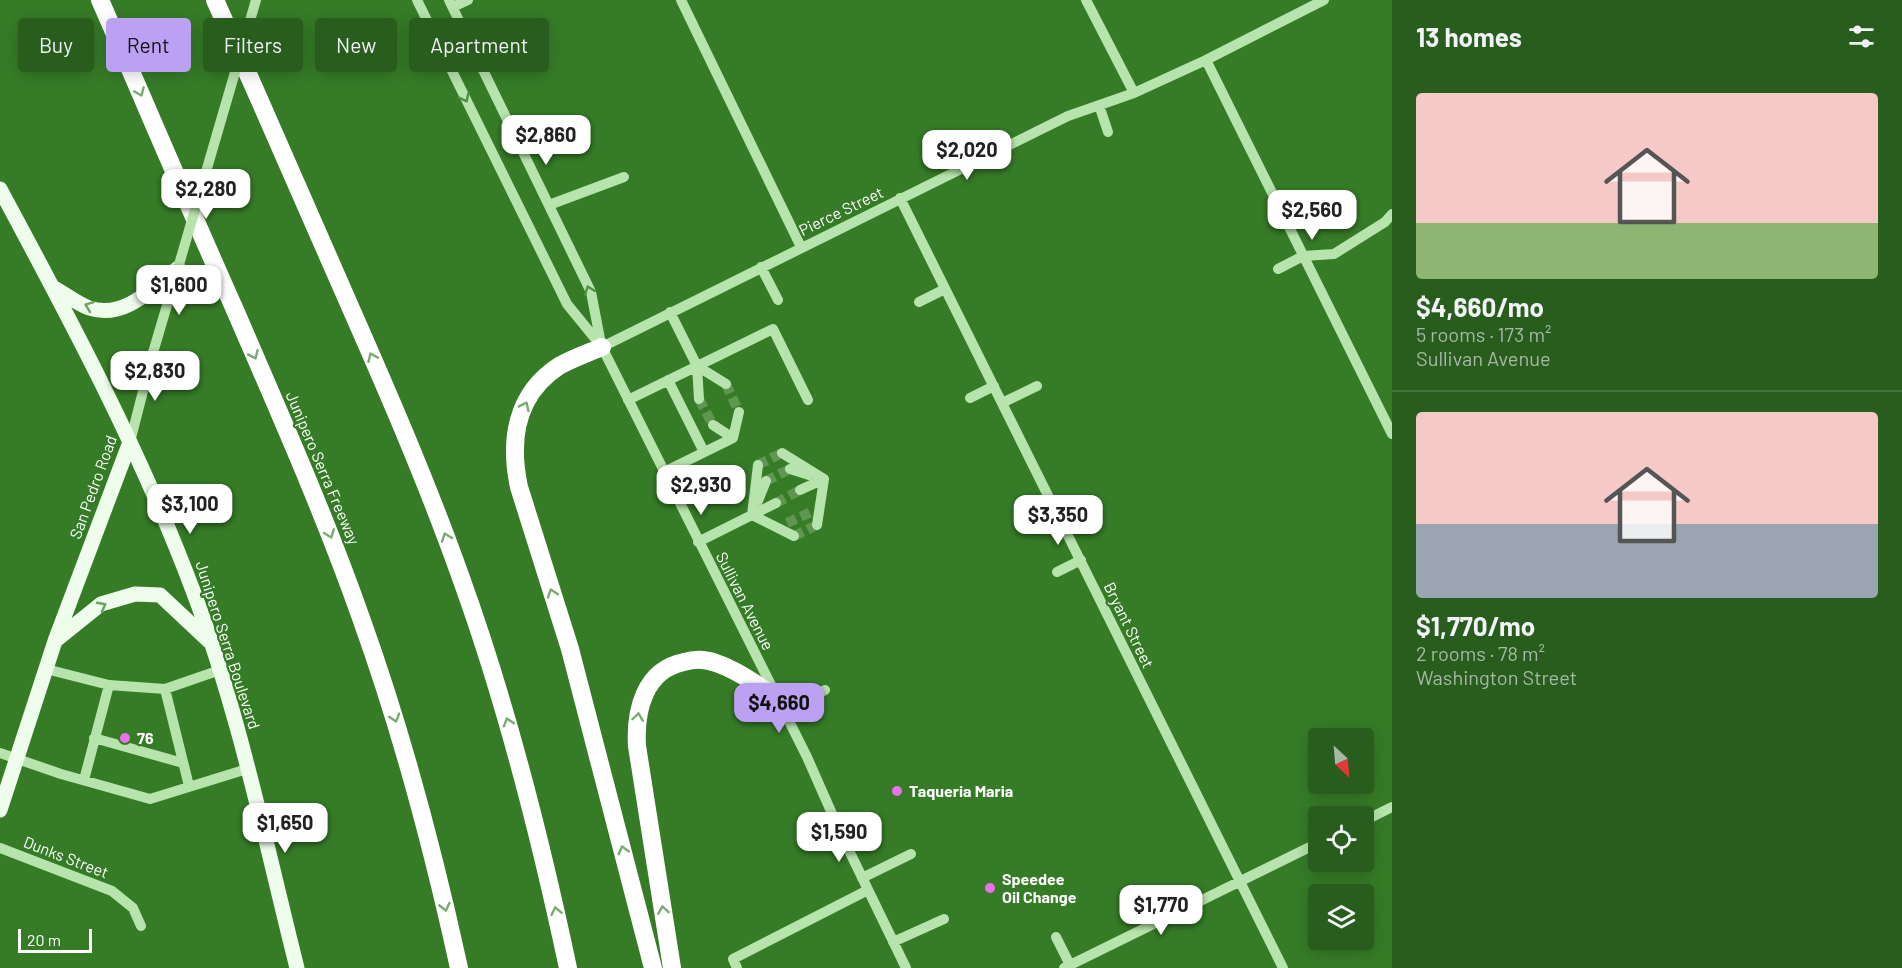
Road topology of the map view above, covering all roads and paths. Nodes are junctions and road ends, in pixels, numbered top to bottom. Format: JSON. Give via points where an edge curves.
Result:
{"nodes":[{"id":1,"x":100,"y":0,"type":"edge"},
{"id":2,"x":215,"y":0,"type":"edge"},
{"id":3,"x":256,"y":0,"type":"edge"},
{"id":4,"x":417,"y":0,"type":"edge"},
{"id":5,"x":468,"y":0,"type":"edge"},
{"id":6,"x":681,"y":0,"type":"edge"},
{"id":7,"x":1086,"y":0,"type":"edge"},
{"id":8,"x":1324,"y":0,"type":"edge"},
{"id":9,"x":451,"y":4,"type":"edge"},
{"id":10,"x":1206,"y":60,"type":"junction"},
{"id":11,"x":1134,"y":93,"type":"junction"},
{"id":12,"x":1099,"y":105,"type":"junction"},
{"id":13,"x":1108,"y":132,"type":"dead end"},
{"id":14,"x":624,"y":177,"type":"dead end"},
{"id":15,"x":0,"y":189,"type":"edge"},
{"id":16,"x":900,"y":198,"type":"junction"},
{"id":17,"x":549,"y":205,"type":"junction"},
{"id":18,"x":1392,"y":214,"type":"edge"},
{"id":19,"x":801,"y":248,"type":"junction"},
{"id":20,"x":1303,"y":256,"type":"junction"},
{"id":21,"x":761,"y":267,"type":"junction"},
{"id":22,"x":178,"y":268,"type":"junction"},
{"id":23,"x":1278,"y":269,"type":"dead end"},
{"id":24,"x":52,"y":287,"type":"junction"},
{"id":25,"x":945,"y":289,"type":"junction"},
{"id":26,"x":778,"y":300,"type":"dead end"},
{"id":27,"x":918,"y":302,"type":"dead end"},
{"id":28,"x":670,"y":312,"type":"junction"},
{"id":29,"x":602,"y":347,"type":"junction"},
{"id":30,"x":697,"y":366,"type":"junction"},
{"id":31,"x":668,"y":380,"type":"junction"},
{"id":32,"x":726,"y":384,"type":"tunnel mouth"},
{"id":33,"x":994,"y":386,"type":"junction"},
{"id":34,"x":1037,"y":386,"type":"dead end"},
{"id":35,"x":970,"y":398,"type":"dead end"},
{"id":36,"x":699,"y":399,"type":"tunnel mouth"},
{"id":37,"x":628,"y":400,"type":"junction"},
{"id":38,"x":808,"y":400,"type":"dead end"},
{"id":39,"x":1002,"y":403,"type":"junction"},
{"id":40,"x":739,"y":412,"type":"tunnel mouth"},
{"id":41,"x":713,"y":425,"type":"tunnel mouth"},
{"id":42,"x":1392,"y":434,"type":"edge"},
{"id":43,"x":734,"y":438,"type":"junction"},
{"id":44,"x":130,"y":442,"type":"junction"},
{"id":45,"x":704,"y":452,"type":"junction"},
{"id":46,"x":782,"y":453,"type":"dead end"},
{"id":47,"x":758,"y":465,"type":"dead end"},
{"id":48,"x":790,"y":469,"type":"tunnel mouth"},
{"id":49,"x":664,"y":472,"type":"junction"},
{"id":50,"x":824,"y":479,"type":"junction"},
{"id":51,"x":766,"y":481,"type":"tunnel mouth"},
{"id":52,"x":800,"y":490,"type":"tunnel mouth"},
{"id":53,"x":1050,"y":500,"type":"junction"},
{"id":54,"x":776,"y":503,"type":"tunnel mouth"},
{"id":55,"x":811,"y":512,"type":"tunnel mouth"},
{"id":56,"x":1026,"y":512,"type":"dead end"},
{"id":57,"x":752,"y":516,"type":"junction"},
{"id":58,"x":787,"y":523,"type":"tunnel mouth"},
{"id":59,"x":817,"y":525,"type":"dead end"},
{"id":60,"x":794,"y":536,"type":"dead end"},
{"id":61,"x":698,"y":542,"type":"junction"},
{"id":62,"x":1080,"y":560,"type":"junction"},
{"id":63,"x":1057,"y":572,"type":"dead end"},
{"id":64,"x":55,"y":641,"type":"junction"},
{"id":65,"x":211,"y":643,"type":"junction"},
{"id":66,"x":46,"y":669,"type":"junction"},
{"id":67,"x":220,"y":669,"type":"junction"},
{"id":68,"x":109,"y":685,"type":"junction"},
{"id":69,"x":165,"y":689,"type":"junction"},
{"id":70,"x":825,"y":690,"type":"dead end"},
{"id":71,"x":780,"y":704,"type":"junction"},
{"id":72,"x":94,"y":738,"type":"junction"},
{"id":73,"x":0,"y":753,"type":"edge"},
{"id":74,"x":17,"y":758,"type":"junction"},
{"id":75,"x":183,"y":764,"type":"junction"},
{"id":76,"x":247,"y":769,"type":"junction"},
{"id":77,"x":84,"y":780,"type":"junction"},
{"id":78,"x":189,"y":786,"type":"junction"},
{"id":79,"x":1392,"y":807,"type":"edge"},
{"id":80,"x":0,"y":810,"type":"edge"},
{"id":81,"x":1374,"y":816,"type":"edge"},
{"id":82,"x":0,"y":848,"type":"edge"},
{"id":83,"x":1308,"y":848,"type":"edge"},
{"id":84,"x":911,"y":854,"type":"dead end"},
{"id":85,"x":862,"y":878,"type":"junction"},
{"id":86,"x":1240,"y":882,"type":"junction"},
{"id":87,"x":868,"y":890,"type":"junction"},
{"id":88,"x":944,"y":919,"type":"dead end"},
{"id":89,"x":141,"y":926,"type":"dead end"},
{"id":90,"x":1056,"y":937,"type":"dead end"},
{"id":91,"x":893,"y":942,"type":"junction"},
{"id":92,"x":1067,"y":967,"type":"edge"},
{"id":93,"x":297,"y":968,"type":"edge"},
{"id":94,"x":459,"y":968,"type":"edge"},
{"id":95,"x":568,"y":968,"type":"edge"},
{"id":96,"x":653,"y":968,"type":"edge"},
{"id":97,"x":672,"y":968,"type":"edge"},
{"id":98,"x":737,"y":968,"type":"edge"},
{"id":99,"x":906,"y":968,"type":"edge"},
{"id":100,"x":1283,"y":968,"type":"edge"}],
"edges":[{"from":1,"to":94,"type":"highway","name":"Junipero Serra Freeway","one_way":true,"via":[[307,476],[344,571],[380,670],[410,770]]},
{"from":95,"to":2,"type":"highway","one_way":true,"via":[[522,772],[461,578],[398,418]]},
{"from":3,"to":22,"type":"street","name":"San Pedro Road","bridge":true},
{"from":4,"to":29,"type":"street","name":"Sullivan Avenue","one_way":true,"via":[[567,304]]},
{"from":5,"to":9,"type":"street"},
{"from":6,"to":19,"type":"street"},
{"from":7,"to":11,"type":"street"},
{"from":8,"to":10,"type":"street","name":"Pierce Street"},
{"from":9,"to":17,"type":"street","name":"Sullivan Avenue"},
{"from":10,"to":11,"type":"street","name":"Pierce Street"},
{"from":10,"to":20,"type":"street"},
{"from":11,"to":12,"type":"street","name":"Pierce Street"},
{"from":12,"to":13,"type":"street"},
{"from":12,"to":16,"type":"street","name":"Pierce Street","via":[[1068,116]]},
{"from":14,"to":17,"type":"street"},
{"from":15,"to":24,"type":"main road","name":"Junipero Serra Boulevard"},
{"from":16,"to":19,"type":"street","name":"Pierce Street"},
{"from":16,"to":25,"type":"street","name":"Bryant Street"},
{"from":29,"to":17,"type":"street","name":"Sullivan Avenue","one_way":true,"via":[[591,292]]},
{"from":18,"to":20,"type":"street","via":[[1334,254]]},
{"from":19,"to":21,"type":"street","name":"Pierce Street"},
{"from":20,"to":23,"type":"street"},
{"from":20,"to":42,"type":"street"},
{"from":21,"to":26,"type":"street"},
{"from":21,"to":28,"type":"street","name":"Pierce Street"},
{"from":22,"to":24,"type":"main road","one_way":true,"via":[[139,300],[110,312],[89,308]]},
{"from":22,"to":44,"type":"street","name":"San Pedro Road"},
{"from":24,"to":44,"type":"main road","name":"Junipero Serra Boulevard"},
{"from":25,"to":27,"type":"street"},
{"from":25,"to":33,"type":"street","name":"Bryant Street"},
{"from":28,"to":29,"type":"street","name":"Pierce Street"},
{"from":28,"to":30,"type":"street"},
{"from":29,"to":37,"type":"street","name":"Sullivan Avenue"},
{"from":96,"to":29,"type":"highway","one_way":true,"via":[[575,666],[514,461],[517,424],[533,392],[559,366]]},
{"from":30,"to":31,"type":"street"},
{"from":30,"to":32,"type":"street"},
{"from":30,"to":36,"type":"street"},
{"from":30,"to":38,"type":"street","via":[[773,329]]},
{"from":31,"to":37,"type":"street"},
{"from":31,"to":45,"type":"street"},
{"from":33,"to":35,"type":"street"},
{"from":33,"to":39,"type":"street","name":"Bryant Street"},
{"from":34,"to":39,"type":"street"},
{"from":37,"to":49,"type":"street","name":"Sullivan Avenue"},
{"from":39,"to":53,"type":"street","name":"Bryant Street"},
{"from":40,"to":43,"type":"street"},
{"from":41,"to":43,"type":"street"},
{"from":43,"to":45,"type":"street"},
{"from":44,"to":64,"type":"main road","name":"San Pedro Road"},
{"from":44,"to":65,"type":"main road","name":"Junipero Serra Boulevard","via":[[171,534]]},
{"from":45,"to":49,"type":"street"},
{"from":46,"to":50,"type":"street"},
{"from":47,"to":57,"type":"street"},
{"from":48,"to":50,"type":"street"},
{"from":49,"to":61,"type":"street","name":"Sullivan Avenue"},
{"from":50,"to":52,"type":"street"},
{"from":50,"to":55,"type":"street"},
{"from":50,"to":59,"type":"street"},
{"from":51,"to":57,"type":"street"},
{"from":53,"to":56,"type":"street"},
{"from":53,"to":62,"type":"street","name":"Bryant Street"},
{"from":54,"to":57,"type":"street"},
{"from":57,"to":58,"type":"street"},
{"from":57,"to":60,"type":"street"},
{"from":57,"to":61,"type":"street"},
{"from":61,"to":71,"type":"street","name":"Sullivan Avenue"},
{"from":62,"to":63,"type":"street"},
{"from":62,"to":86,"type":"street","name":"Bryant Street"},
{"from":64,"to":65,"type":"main road","one_way":true,"via":[[101,604],[135,594],[159,595]]},
{"from":64,"to":66,"type":"main road","name":"San Pedro Road"},
{"from":65,"to":67,"type":"main road","name":"Junipero Serra Boulevard"},
{"from":66,"to":68,"type":"street"},
{"from":66,"to":74,"type":"main road","name":"San Pedro Road"},
{"from":67,"to":69,"type":"street"},
{"from":67,"to":76,"type":"main road","name":"Junipero Serra Boulevard"},
{"from":68,"to":69,"type":"street"},
{"from":68,"to":72,"type":"street"},
{"from":69,"to":75,"type":"street"},
{"from":70,"to":71,"type":"street"},
{"from":71,"to":85,"type":"street","name":"Sullivan Avenue"},
{"from":97,"to":71,"type":"highway","one_way":true,"via":[[637,746],[643,697],[652,680],[665,669],[698,660],[716,663]]},
{"from":72,"to":75,"type":"street"},
{"from":72,"to":77,"type":"street"},
{"from":73,"to":74,"type":"street"},
{"from":74,"to":77,"type":"street"},
{"from":74,"to":80,"type":"main road","name":"San Pedro Road"},
{"from":75,"to":78,"type":"street"},
{"from":76,"to":78,"type":"street"},
{"from":76,"to":93,"type":"main road","name":"Junipero Serra Boulevard"},
{"from":77,"to":78,"type":"street","via":[[150,799]]},
{"from":79,"to":81,"type":"street"},
{"from":82,"to":89,"type":"street","name":"Dunks Street","via":[[112,891],[133,908]]},
{"from":83,"to":86,"type":"street"},
{"from":84,"to":85,"type":"street"},
{"from":85,"to":87,"type":"street","name":"Sullivan Avenue"},
{"from":86,"to":92,"type":"street"},
{"from":86,"to":100,"type":"street","name":"Bryant Street"},
{"from":87,"to":91,"type":"street","name":"Sullivan Avenue"},
{"from":87,"to":98,"type":"street","via":[[733,959]]},
{"from":88,"to":91,"type":"street"},
{"from":90,"to":92,"type":"street"},
{"from":91,"to":99,"type":"street","name":"Sullivan Avenue"}]}
